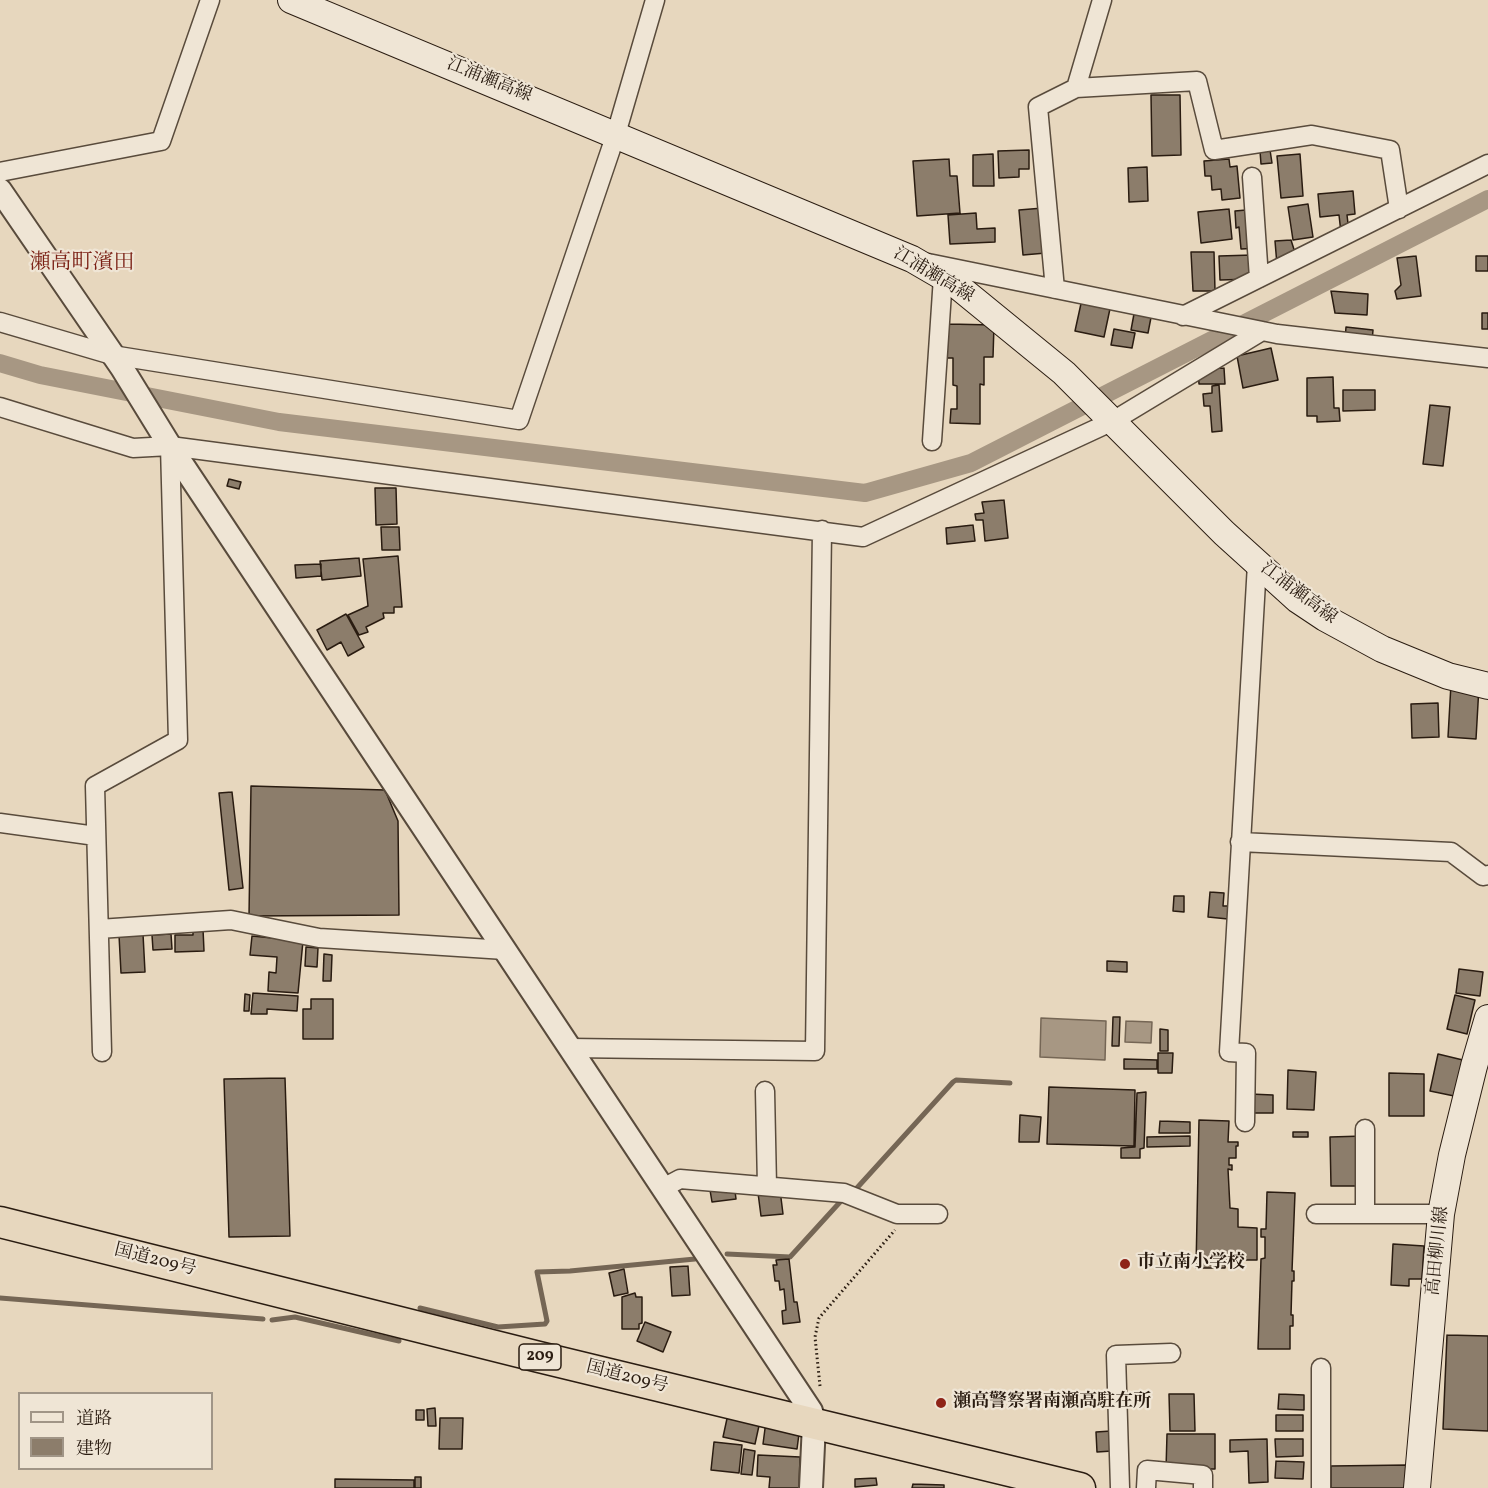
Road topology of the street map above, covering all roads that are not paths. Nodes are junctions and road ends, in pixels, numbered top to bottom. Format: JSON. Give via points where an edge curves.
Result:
{"nodes":[{"id":1,"x":210,"y":0,"type":"edge"},
{"id":2,"x":291,"y":0,"type":"edge"},
{"id":3,"x":655,"y":0,"type":"edge"},
{"id":4,"x":1102,"y":0,"type":"edge"},
{"id":5,"x":1076,"y":88,"type":"junction"},
{"id":6,"x":616,"y":134,"type":"junction"},
{"id":7,"x":1488,"y":164,"type":"edge"},
{"id":8,"x":0,"y":172,"type":"edge"},
{"id":9,"x":1252,"y":177,"type":"dead end"},
{"id":10,"x":0,"y":190,"type":"edge"},
{"id":11,"x":1399,"y":209,"type":"junction"},
{"id":12,"x":912,"y":259,"type":"junction"},
{"id":13,"x":943,"y":277,"type":"junction"},
{"id":14,"x":1259,"y":278,"type":"junction"},
{"id":15,"x":1055,"y":289,"type":"junction"},
{"id":16,"x":1192,"y":317,"type":"junction"},
{"id":17,"x":0,"y":322,"type":"edge"},
{"id":18,"x":1269,"y":332,"type":"junction"},
{"id":19,"x":1488,"y":358,"type":"edge"},
{"id":20,"x":117,"y":362,"type":"junction"},
{"id":21,"x":0,"y":408,"type":"edge"},
{"id":22,"x":1108,"y":417,"type":"junction"},
{"id":23,"x":166,"y":439,"type":"junction"},
{"id":24,"x":932,"y":441,"type":"dead end"},
{"id":25,"x":822,"y":530,"type":"junction"},
{"id":26,"x":1257,"y":564,"type":"junction"},
{"id":27,"x":1488,"y":686,"type":"edge"},
{"id":28,"x":0,"y":823,"type":"edge"},
{"id":29,"x":96,"y":836,"type":"junction"},
{"id":30,"x":1240,"y":842,"type":"junction"},
{"id":31,"x":1488,"y":875,"type":"edge"},
{"id":32,"x":99,"y":928,"type":"junction"},
{"id":33,"x":505,"y":951,"type":"junction"},
{"id":34,"x":1488,"y":1018,"type":"edge"},
{"id":35,"x":568,"y":1048,"type":"junction"},
{"id":36,"x":102,"y":1052,"type":"dead end"},
{"id":37,"x":765,"y":1091,"type":"dead end"},
{"id":38,"x":1245,"y":1122,"type":"dead end"},
{"id":39,"x":1365,"y":1129,"type":"dead end"},
{"id":40,"x":767,"y":1186,"type":"junction"},
{"id":41,"x":663,"y":1188,"type":"junction"},
{"id":42,"x":938,"y":1214,"type":"dead end"},
{"id":43,"x":1316,"y":1214,"type":"dead end"},
{"id":44,"x":1365,"y":1214,"type":"junction"},
{"id":45,"x":1442,"y":1214,"type":"junction"},
{"id":46,"x":0,"y":1222,"type":"edge"},
{"id":47,"x":1171,"y":1353,"type":"dead end"},
{"id":48,"x":1321,"y":1368,"type":"dead end"},
{"id":49,"x":818,"y":1410,"type":"junction"},
{"id":50,"x":811,"y":1488,"type":"edge"},
{"id":51,"x":1080,"y":1488,"type":"edge"},
{"id":52,"x":1120,"y":1488,"type":"edge"},
{"id":53,"x":1146,"y":1488,"type":"edge"},
{"id":54,"x":1203,"y":1488,"type":"edge"},
{"id":55,"x":1321,"y":1488,"type":"edge"},
{"id":56,"x":1418,"y":1488,"type":"edge"}],
"edges":[{"from":1,"to":8,"type":"street","via":[[161,141]]},
{"from":2,"to":6,"type":"main road","name":"江浦瀬高線"},
{"from":3,"to":6,"type":"street"},
{"from":4,"to":5,"type":"street"},
{"from":5,"to":11,"type":"street","via":[[1197,81],[1214,150],[1312,135],[1390,150]]},
{"from":5,"to":15,"type":"street","via":[[1038,107]]},
{"from":6,"to":12,"type":"main road","name":"江浦瀬高線"},
{"from":6,"to":20,"type":"street","via":[[519,420]]},
{"from":7,"to":11,"type":"street"},
{"from":9,"to":14,"type":"street"},
{"from":10,"to":20,"type":"street"},
{"from":11,"to":14,"type":"street"},
{"from":12,"to":13,"type":"main road","name":"江浦瀬高線"},
{"from":12,"to":15,"type":"street"},
{"from":13,"to":22,"type":"main road","name":"江浦瀬高線","via":[[1064,373]]},
{"from":13,"to":24,"type":"street"},
{"from":14,"to":16,"type":"street"},
{"from":15,"to":16,"type":"street"},
{"from":16,"to":18,"type":"street"},
{"from":17,"to":20,"type":"street"},
{"from":18,"to":19,"type":"street"},
{"from":18,"to":22,"type":"street"},
{"from":20,"to":23,"type":"street"},
{"from":21,"to":23,"type":"street","via":[[134,448]]},
{"from":22,"to":25,"type":"street","via":[[863,537]]},
{"from":22,"to":26,"type":"main road","name":"江浦瀬高線"},
{"from":23,"to":25,"type":"street"},
{"from":23,"to":29,"type":"street","via":[[178,740],[95,786]]},
{"from":23,"to":33,"type":"street"},
{"from":25,"to":35,"type":"street","via":[[815,1051]]},
{"from":26,"to":27,"type":"main road","name":"江浦瀬高線","via":[[1298,600],[1353,634],[1448,676]]},
{"from":26,"to":30,"type":"street"},
{"from":28,"to":29,"type":"street"},
{"from":29,"to":32,"type":"street"},
{"from":30,"to":31,"type":"street","via":[[1451,852],[1483,876]]},
{"from":30,"to":38,"type":"street","via":[[1229,1052],[1245,1053]]},
{"from":32,"to":33,"type":"street","via":[[231,920],[319,938]]},
{"from":32,"to":36,"type":"street"},
{"from":33,"to":35,"type":"street"},
{"from":34,"to":45,"type":"main road","name":"高田柳川線","via":[[1452,1155]]},
{"from":35,"to":41,"type":"street"},
{"from":37,"to":40,"type":"street"},
{"from":39,"to":44,"type":"street"},
{"from":40,"to":41,"type":"street","via":[[680,1179]]},
{"from":40,"to":42,"type":"street","via":[[844,1193],[897,1214]]},
{"from":41,"to":49,"type":"street","via":[[811,1411]]},
{"from":43,"to":44,"type":"street"},
{"from":44,"to":45,"type":"street"},
{"from":45,"to":56,"type":"main road","name":"高田柳川線"},
{"from":46,"to":49,"type":"highway","name":"国道209号","number":"209"},
{"from":47,"to":52,"type":"street","via":[[1116,1356]]},
{"from":48,"to":55,"type":"street"},
{"from":49,"to":50,"type":"street"},
{"from":49,"to":51,"type":"highway","name":"国道209号","number":"209"},
{"from":53,"to":54,"type":"street","via":[[1147,1470],[1203,1474]]}]}
